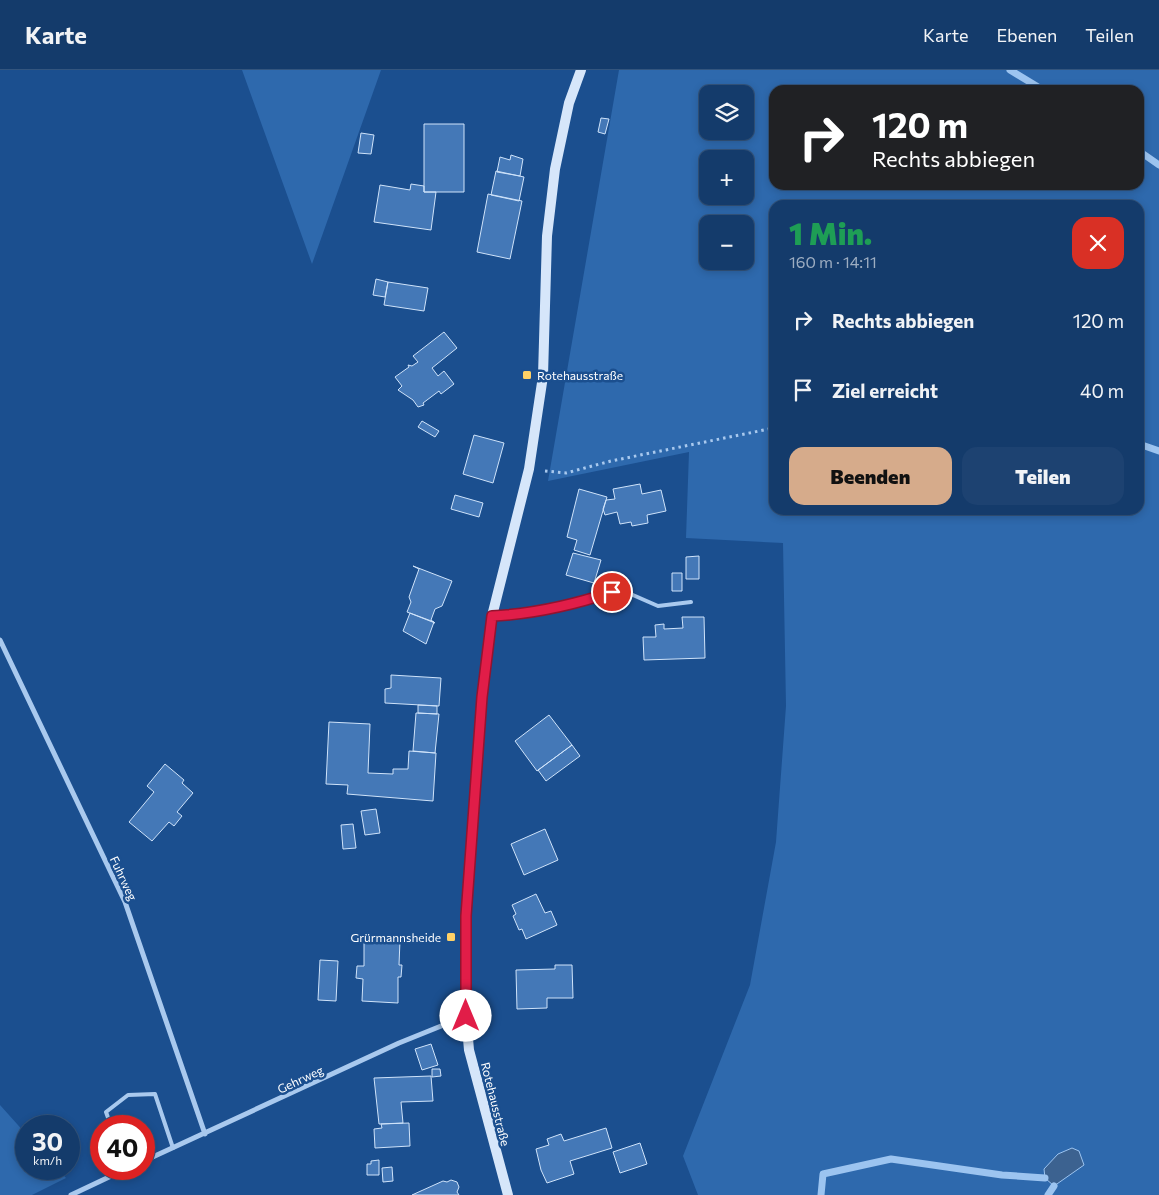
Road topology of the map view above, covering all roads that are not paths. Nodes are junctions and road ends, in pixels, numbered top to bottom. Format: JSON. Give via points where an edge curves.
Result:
{"nodes":[{"id":1,"x":581,"y":70,"type":"edge"},
{"id":2,"x":691,"y":602,"type":"dead end"},
{"id":3,"x":492,"y":616,"type":"junction"},
{"id":4,"x":0,"y":640,"type":"edge"},
{"id":5,"x":466,"y":1016,"type":"junction"},
{"id":6,"x":107,"y":1115,"type":"edge"},
{"id":7,"x":205,"y":1134,"type":"junction"},
{"id":8,"x":173,"y":1148,"type":"junction"},
{"id":9,"x":155,"y":1156,"type":"edge"},
{"id":10,"x":103,"y":1180,"type":"edge"},
{"id":11,"x":71,"y":1195,"type":"edge"},
{"id":12,"x":508,"y":1195,"type":"edge"}],
"edges":[{"from":1,"to":3,"type":"street","name":"Rotehausstraße","via":[[569,103],[555,169],[547,236],[543,376],[529,469]]},
{"from":2,"to":3,"type":"lane","via":[[658,606],[626,592],[612,592],[526,614]]},
{"from":3,"to":5,"type":"street","name":"Rotehausstraße","via":[[482,697],[466,916]]},
{"from":4,"to":7,"type":"street","name":"Fuhrweg","via":[[125,902]]},
{"from":5,"to":7,"type":"street","name":"Gehrweg"},
{"from":5,"to":12,"type":"street","name":"Rotehausstraße","via":[[469,1050]]},
{"from":6,"to":8,"type":"lane","via":[[106,1112],[128,1095],[155,1094]]},
{"from":7,"to":8,"type":"street","name":"Gehrweg"},
{"from":8,"to":9,"type":"street","name":"Gehrweg"},
{"from":10,"to":11,"type":"street"}]}
